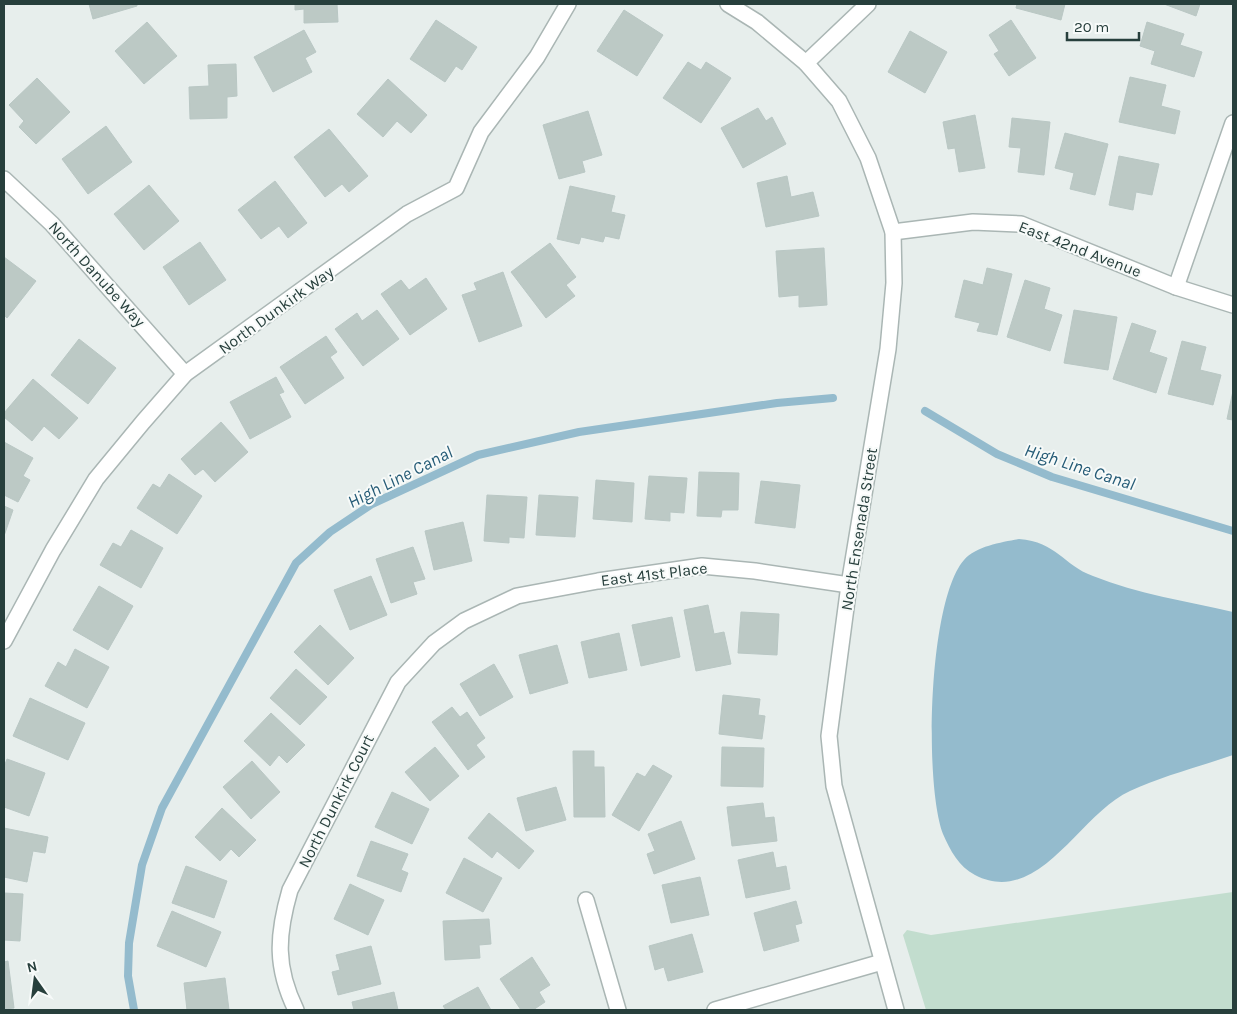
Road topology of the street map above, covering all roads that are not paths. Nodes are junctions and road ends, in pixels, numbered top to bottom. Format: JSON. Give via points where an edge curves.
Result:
{"nodes":[{"id":1,"x":568,"y":4,"type":"edge"},
{"id":2,"x":728,"y":4,"type":"edge"},
{"id":3,"x":868,"y":4,"type":"edge"},
{"id":4,"x":806,"y":62,"type":"junction"},
{"id":5,"x":1233,"y":123,"type":"edge"},
{"id":6,"x":4,"y":179,"type":"edge"},
{"id":7,"x":892,"y":232,"type":"junction"},
{"id":8,"x":1176,"y":287,"type":"junction"},
{"id":9,"x":1233,"y":305,"type":"edge"},
{"id":10,"x":185,"y":374,"type":"junction"},
{"id":11,"x":849,"y":586,"type":"junction"},
{"id":12,"x":464,"y":621,"type":"joint"},
{"id":13,"x":4,"y":641,"type":"edge"},
{"id":14,"x":586,"y":900,"type":"dead end"},
{"id":15,"x":882,"y":962,"type":"junction"},
{"id":16,"x":296,"y":1010,"type":"edge"},
{"id":17,"x":618,"y":1010,"type":"edge"},
{"id":18,"x":715,"y":1010,"type":"edge"},
{"id":19,"x":896,"y":1010,"type":"edge"}],
"edges":[{"from":1,"to":10,"type":"street","name":"North Dunkirk Way","via":[[537,57],[480,132],[456,188],[407,214]]},
{"from":2,"to":4,"type":"street","name":"North Ensenada Street"},
{"from":3,"to":4,"type":"street"},
{"from":4,"to":7,"type":"street","name":"North Ensenada Street","via":[[839,101],[868,158]]},
{"from":5,"to":8,"type":"street"},
{"from":6,"to":10,"type":"street","name":"North Danube Way","via":[[52,224]]},
{"from":7,"to":8,"type":"street","name":"East 42nd Avenue","via":[[973,222],[1020,224]]},
{"from":7,"to":11,"type":"street","name":"North Ensenada Street","via":[[894,282],[886,361]]},
{"from":8,"to":9,"type":"street","name":"East 42nd Avenue"},
{"from":10,"to":13,"type":"street","name":"North Dunkirk Way","via":[[96,479]]},
{"from":11,"to":12,"type":"street","name":"East 41st Place","via":[[702,566],[517,596]]},
{"from":11,"to":15,"type":"street","name":"North Ensenada Street","via":[[829,736],[834,786]]},
{"from":12,"to":16,"type":"street","name":"North Dunkirk Court","via":[[434,644],[398,682],[290,890],[281,922],[280,962]]},
{"from":14,"to":17,"type":"street"},
{"from":15,"to":18,"type":"street"},
{"from":15,"to":19,"type":"street","name":"North Ensenada Street"}]}
